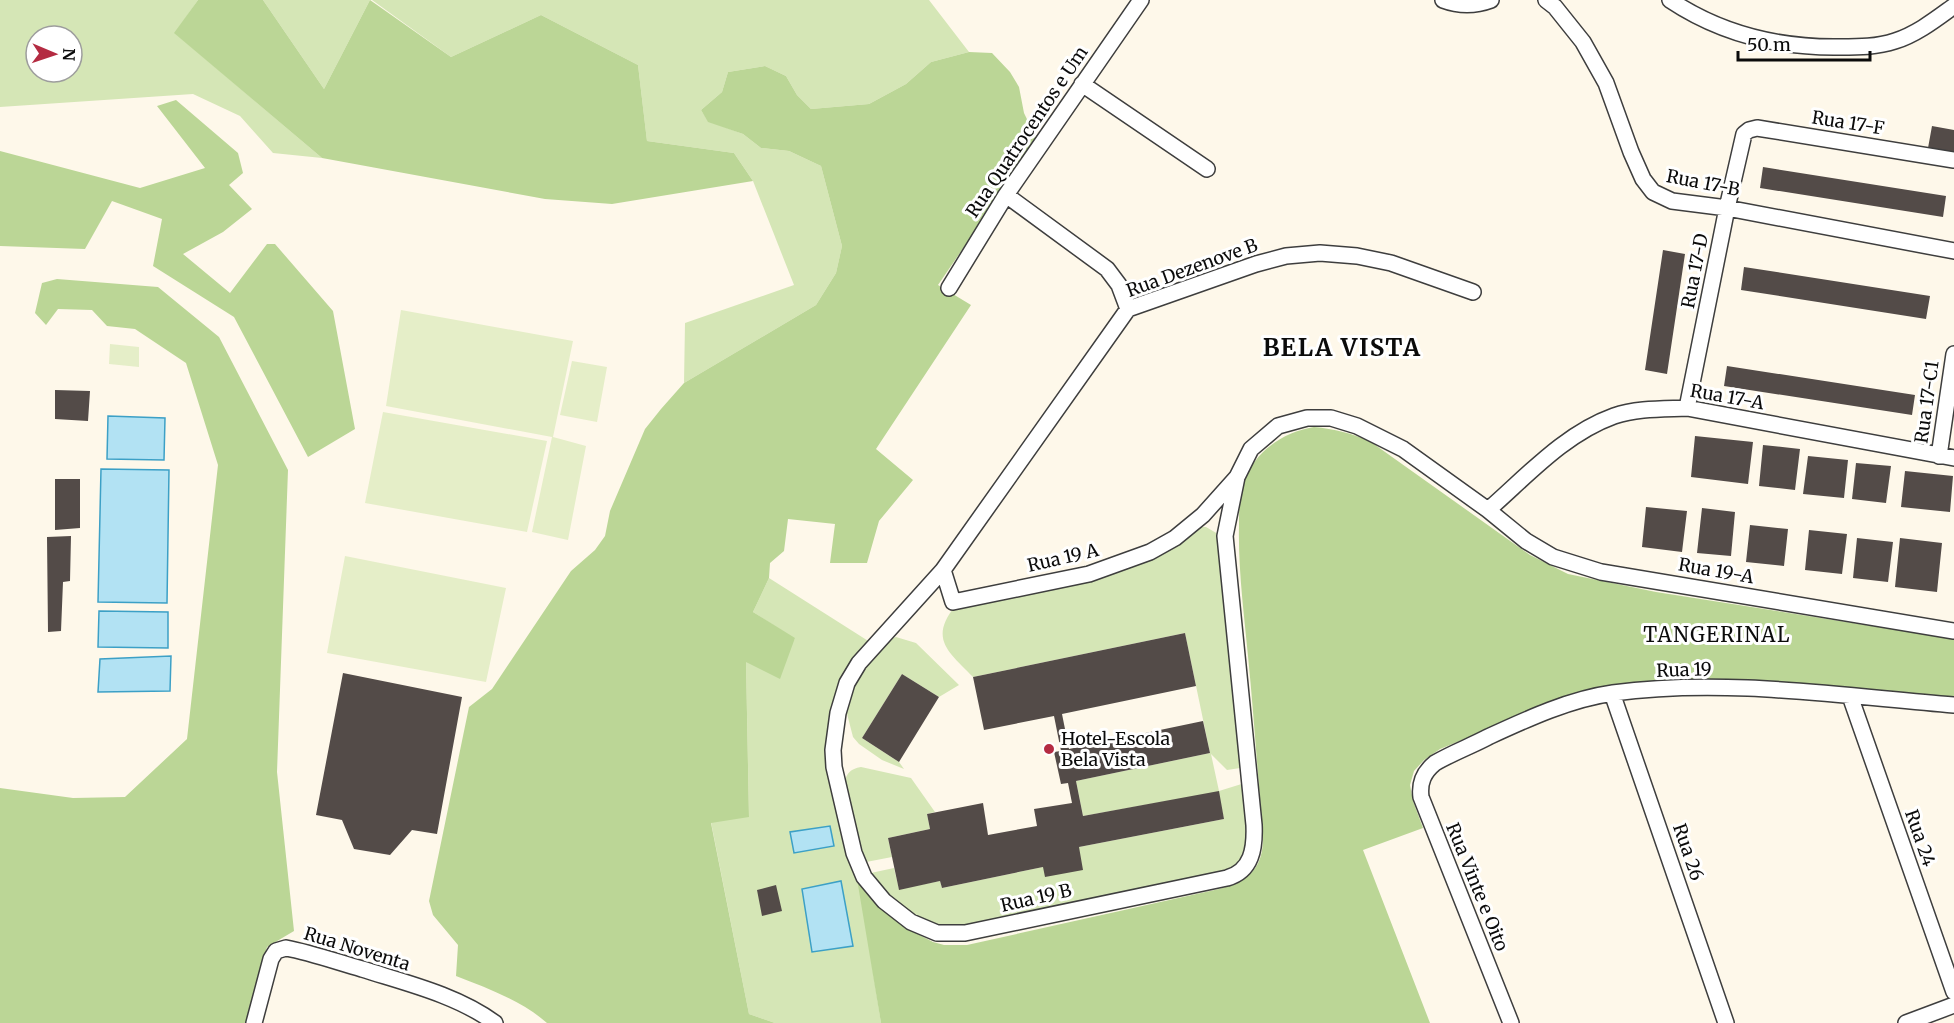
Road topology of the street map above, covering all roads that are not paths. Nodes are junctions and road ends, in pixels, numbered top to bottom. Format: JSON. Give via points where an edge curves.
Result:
{"nodes":[{"id":1,"x":1141,"y":0,"type":"edge"},
{"id":2,"x":1443,"y":0,"type":"edge"},
{"id":3,"x":1491,"y":0,"type":"edge"},
{"id":4,"x":1670,"y":0,"type":"edge"},
{"id":5,"x":1555,"y":2,"type":"edge"},
{"id":6,"x":1954,"y":6,"type":"edge"},
{"id":7,"x":1082,"y":84,"type":"junction"},
{"id":8,"x":1742,"y":142,"type":"joint"},
{"id":9,"x":1954,"y":160,"type":"edge"},
{"id":10,"x":1207,"y":169,"type":"dead end"},
{"id":11,"x":1006,"y":195,"type":"junction"},
{"id":12,"x":1727,"y":208,"type":"junction"},
{"id":13,"x":1954,"y":251,"type":"edge"},
{"id":14,"x":949,"y":288,"type":"dead end"},
{"id":15,"x":1473,"y":292,"type":"dead end"},
{"id":16,"x":1128,"y":309,"type":"junction"},
{"id":17,"x":1954,"y":354,"type":"edge"},
{"id":18,"x":1687,"y":408,"type":"junction"},
{"id":19,"x":1946,"y":457,"type":"edge"},
{"id":20,"x":1237,"y":477,"type":"junction"},
{"id":21,"x":1488,"y":510,"type":"junction"},
{"id":22,"x":1203,"y":515,"type":"junction"},
{"id":23,"x":1225,"y":536,"type":"junction"},
{"id":24,"x":943,"y":570,"type":"junction"},
{"id":25,"x":1954,"y":631,"type":"edge"},
{"id":26,"x":1612,"y":693,"type":"junction"},
{"id":27,"x":1850,"y":696,"type":"junction"},
{"id":28,"x":1954,"y":705,"type":"edge"},
{"id":29,"x":1431,"y":767,"type":"joint"},
{"id":30,"x":1954,"y":992,"type":"edge"},
{"id":31,"x":1954,"y":1005,"type":"edge"},
{"id":32,"x":254,"y":1023,"type":"edge"},
{"id":33,"x":495,"y":1023,"type":"edge"},
{"id":34,"x":1510,"y":1023,"type":"edge"},
{"id":35,"x":1726,"y":1023,"type":"edge"},
{"id":36,"x":1906,"y":1023,"type":"edge"}],
"edges":[{"from":1,"to":7,"type":"street","name":"Rua Quatrocentos e Um"},
{"from":2,"to":3,"type":"street","via":[[1458,4]]},
{"from":4,"to":6,"type":"street","via":[[1734,32],[1822,47],[1870,46],[1898,40]]},
{"from":5,"to":12,"type":"street","name":"Rua 17-B","via":[[1606,83],[1631,152],[1653,192],[1672,201]]},
{"from":7,"to":10,"type":"street"},
{"from":7,"to":11,"type":"street","name":"Rua Quatrocentos e Um"},
{"from":8,"to":9,"type":"street","name":"Rua 17-F","via":[[1744,134],[1757,128]]},
{"from":8,"to":12,"type":"street","name":"Rua 17-D"},
{"from":11,"to":14,"type":"street","name":"Rua Quatrocentos e Um"},
{"from":11,"to":16,"type":"street","via":[[1107,269],[1119,285]]},
{"from":12,"to":13,"type":"street","name":"Rua 17-B"},
{"from":12,"to":18,"type":"street","name":"Rua 17-D"},
{"from":15,"to":16,"type":"street","name":"Rua Dezenove B","via":[[1391,263],[1320,253],[1256,264]]},
{"from":16,"to":24,"type":"street","name":"Rua Dezenove B"},
{"from":17,"to":19,"type":"street","name":"Rua 17-C1"},
{"from":18,"to":19,"type":"street","name":"Rua 17-A"},
{"from":18,"to":21,"type":"street","name":"Rua 17-A","via":[[1645,409],[1615,416],[1575,434]]},
{"from":20,"to":21,"type":"street","name":"Rua 19-A","via":[[1251,449],[1278,426],[1307,418],[1331,418],[1403,449]]},
{"from":20,"to":22,"type":"street"},
{"from":20,"to":23,"type":"street","name":"Rua 19 B"},
{"from":21,"to":25,"type":"street","name":"Rua 19-A","via":[[1526,542],[1553,557],[1601,572]]},
{"from":22,"to":23,"type":"street"},
{"from":22,"to":24,"type":"street","name":"Rua 19 A","via":[[1163,546],[1089,574],[953,602]]},
{"from":23,"to":24,"type":"street","name":"Rua 19 B","via":[[1254,832],[1252,855],[1244,868],[1227,878],[953,934],[929,931],[901,915],[864,877],[853,848],[832,750],[838,713],[854,671]]},
{"from":26,"to":27,"type":"street","name":"Rua 19","via":[[1686,688]]},
{"from":26,"to":29,"type":"street","name":"Rua 19","via":[[1519,723]]},
{"from":26,"to":35,"type":"street","name":"Rua 26"},
{"from":27,"to":28,"type":"street","name":"Rua 19"},
{"from":27,"to":30,"type":"street","name":"Rua 24"},
{"from":29,"to":34,"type":"street","name":"Rua Vinte e Oito","via":[[1421,780],[1425,808]]},
{"from":31,"to":36,"type":"street"},
{"from":32,"to":33,"type":"street","name":"Rua Noventa","via":[[271,959],[276,951],[286,948],[443,996]]}]}
